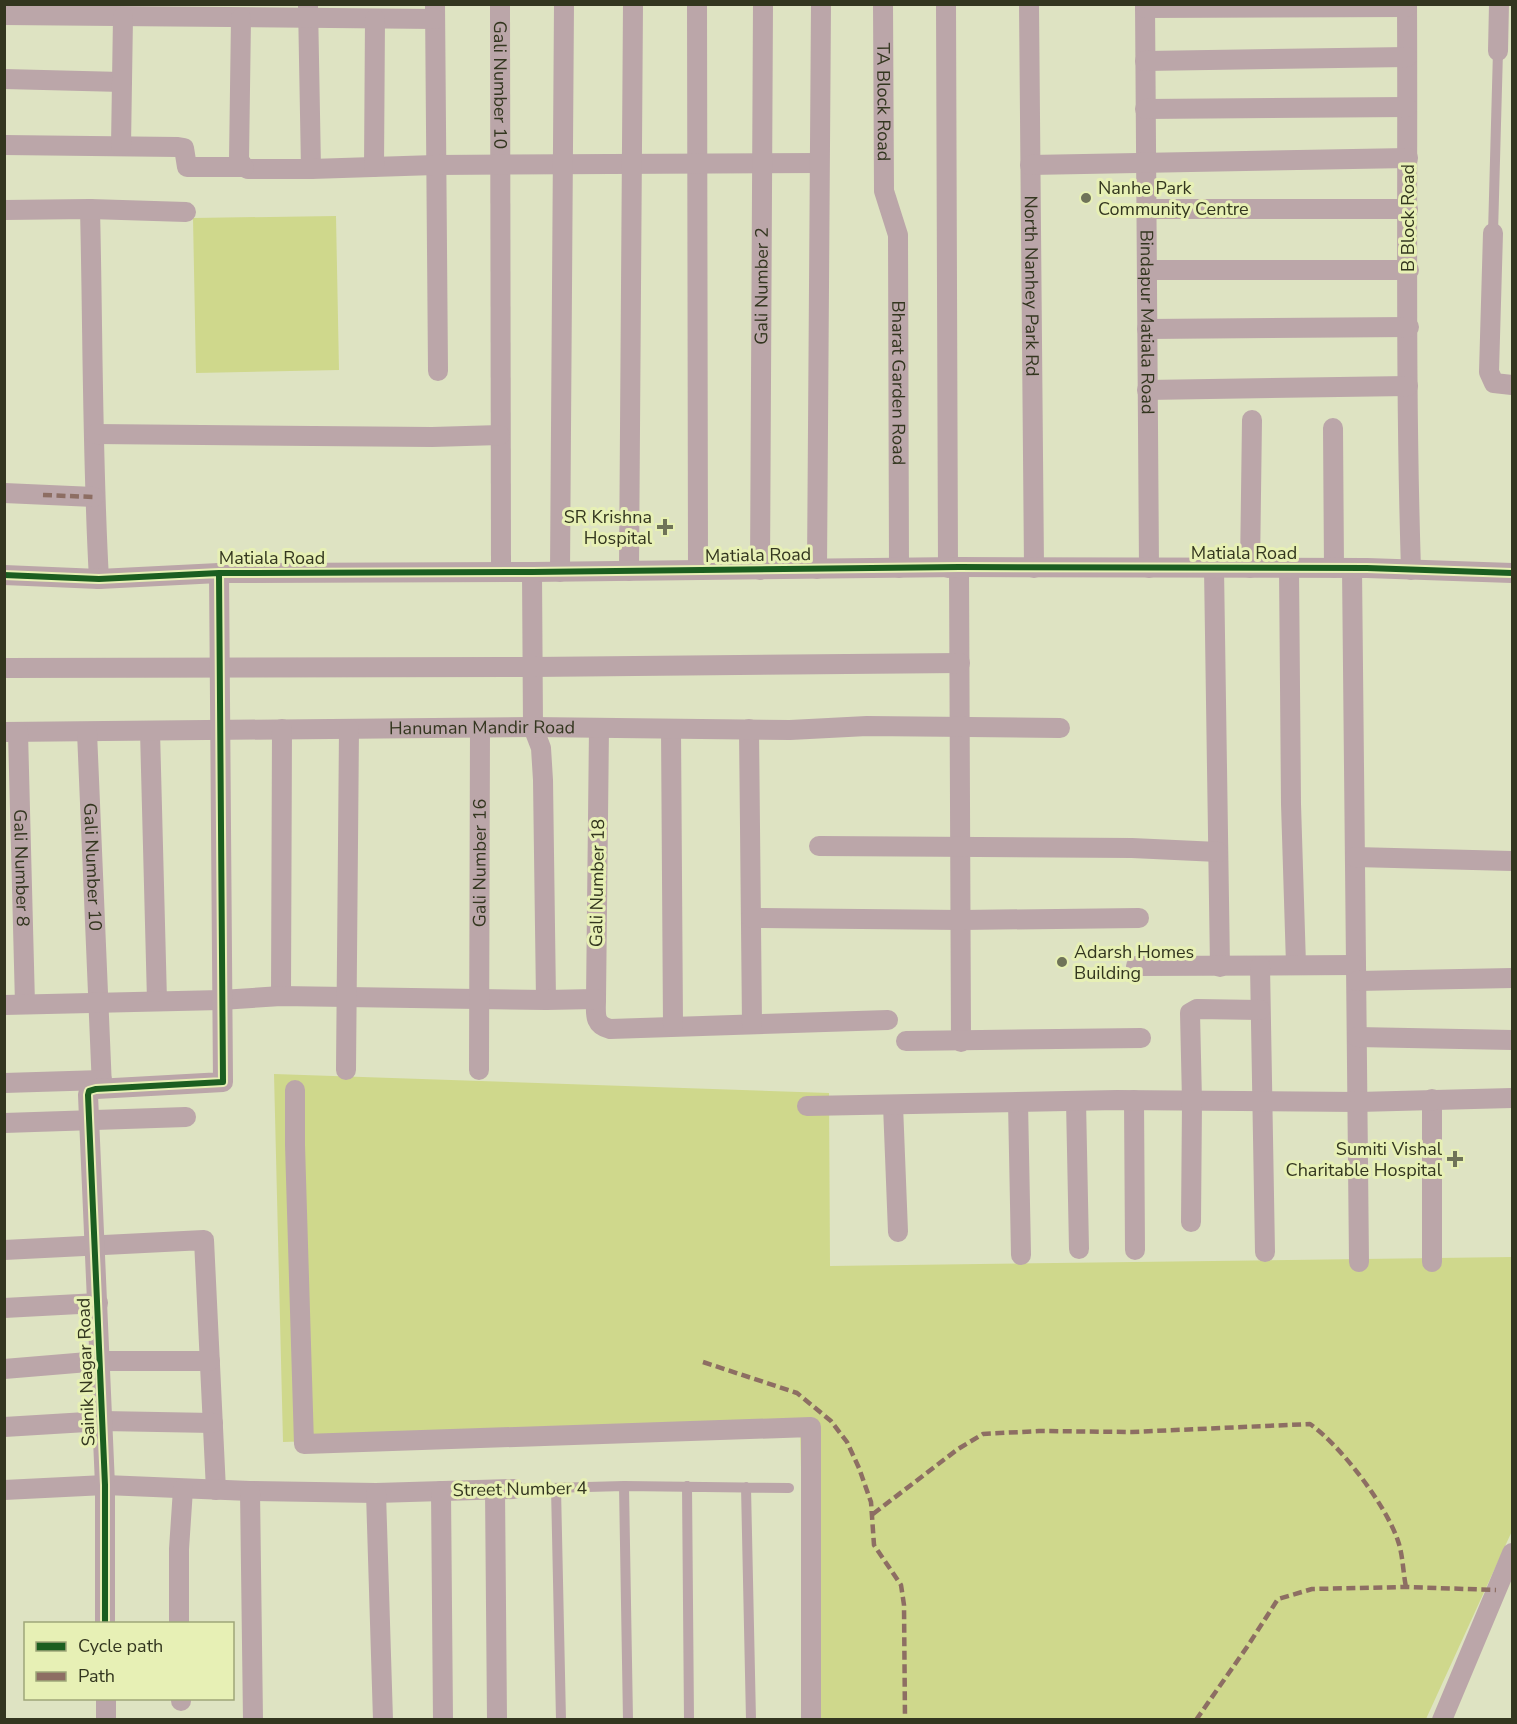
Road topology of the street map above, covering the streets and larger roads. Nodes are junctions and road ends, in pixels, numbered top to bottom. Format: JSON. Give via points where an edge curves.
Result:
{"nodes":[{"id":1,"x":500,"y":4,"type":"edge"},
{"id":2,"x":564,"y":4,"type":"edge"},
{"id":3,"x":633,"y":4,"type":"edge"},
{"id":4,"x":697,"y":4,"type":"edge"},
{"id":5,"x":763,"y":4,"type":"edge"},
{"id":6,"x":821,"y":4,"type":"edge"},
{"id":7,"x":883,"y":4,"type":"edge"},
{"id":8,"x":946,"y":4,"type":"edge"},
{"id":9,"x":1029,"y":4,"type":"edge"},
{"id":10,"x":1499,"y":4,"type":"edge"},
{"id":11,"x":1145,"y":6,"type":"edge"},
{"id":12,"x":1407,"y":6,"type":"edge"},
{"id":13,"x":308,"y":11,"type":"edge"},
{"id":14,"x":435,"y":12,"type":"edge"},
{"id":15,"x":4,"y":15,"type":"edge"},
{"id":16,"x":123,"y":17,"type":"junction"},
{"id":17,"x":241,"y":18,"type":"junction"},
{"id":18,"x":375,"y":19,"type":"junction"},
{"id":19,"x":1498,"y":51,"type":"road end"},
{"id":20,"x":1407,"y":57,"type":"junction"},
{"id":21,"x":1145,"y":61,"type":"junction"},
{"id":22,"x":4,"y":79,"type":"edge"},
{"id":23,"x":122,"y":82,"type":"junction"},
{"id":24,"x":1407,"y":107,"type":"junction"},
{"id":25,"x":1145,"y":109,"type":"junction"},
{"id":26,"x":4,"y":145,"type":"edge"},
{"id":27,"x":121,"y":146,"type":"junction"},
{"id":28,"x":1408,"y":158,"type":"junction"},
{"id":29,"x":1146,"y":162,"type":"junction"},
{"id":30,"x":819,"y":163,"type":"junction"},
{"id":31,"x":500,"y":164,"type":"junction"},
{"id":32,"x":564,"y":164,"type":"junction"},
{"id":33,"x":633,"y":164,"type":"junction"},
{"id":34,"x":696,"y":164,"type":"junction"},
{"id":35,"x":762,"y":164,"type":"junction"},
{"id":36,"x":435,"y":165,"type":"junction"},
{"id":37,"x":1030,"y":165,"type":"junction"},
{"id":38,"x":374,"y":166,"type":"junction"},
{"id":39,"x":244,"y":167,"type":"junction"},
{"id":40,"x":311,"y":169,"type":"junction"},
{"id":41,"x":885,"y":199,"type":"joint"},
{"id":42,"x":1408,"y":208,"type":"junction"},
{"id":43,"x":90,"y":209,"type":"junction"},
{"id":44,"x":1146,"y":209,"type":"junction"},
{"id":45,"x":4,"y":210,"type":"edge"},
{"id":46,"x":186,"y":212,"type":"dead end"},
{"id":47,"x":1493,"y":233,"type":"road end"},
{"id":48,"x":1147,"y":270,"type":"junction"},
{"id":49,"x":1408,"y":270,"type":"junction"},
{"id":50,"x":1409,"y":327,"type":"junction"},
{"id":51,"x":1147,"y":329,"type":"junction"},
{"id":52,"x":438,"y":371,"type":"dead end"},
{"id":53,"x":1512,"y":385,"type":"edge"},
{"id":54,"x":1408,"y":386,"type":"junction"},
{"id":55,"x":1148,"y":390,"type":"junction"},
{"id":56,"x":1252,"y":420,"type":"dead end"},
{"id":57,"x":1333,"y":428,"type":"dead end"},
{"id":58,"x":95,"y":434,"type":"junction"},
{"id":59,"x":500,"y":435,"type":"junction"},
{"id":60,"x":4,"y":493,"type":"edge"},
{"id":61,"x":94,"y":497,"type":"junction"},
{"id":62,"x":899,"y":568,"type":"junction"},
{"id":63,"x":953,"y":568,"type":"junction"},
{"id":64,"x":1034,"y":568,"type":"junction"},
{"id":65,"x":1149,"y":568,"type":"junction"},
{"id":66,"x":1214,"y":568,"type":"junction"},
{"id":67,"x":1250,"y":568,"type":"junction"},
{"id":68,"x":1289,"y":568,"type":"junction"},
{"id":69,"x":1343,"y":568,"type":"junction"},
{"id":70,"x":817,"y":569,"type":"junction"},
{"id":71,"x":698,"y":570,"type":"junction"},
{"id":72,"x":760,"y":570,"type":"junction"},
{"id":73,"x":1411,"y":570,"type":"junction"},
{"id":74,"x":629,"y":571,"type":"junction"},
{"id":75,"x":501,"y":572,"type":"junction"},
{"id":76,"x":532,"y":572,"type":"junction"},
{"id":77,"x":560,"y":572,"type":"junction"},
{"id":78,"x":219,"y":573,"type":"junction"},
{"id":79,"x":1512,"y":573,"type":"edge"},
{"id":80,"x":4,"y":575,"type":"edge"},
{"id":81,"x":99,"y":579,"type":"junction"},
{"id":82,"x":960,"y":663,"type":"junction"},
{"id":83,"x":220,"y":667,"type":"junction"},
{"id":84,"x":532,"y":667,"type":"junction"},
{"id":85,"x":4,"y":668,"type":"edge"},
{"id":86,"x":960,"y":726,"type":"junction"},
{"id":87,"x":533,"y":727,"type":"junction"},
{"id":88,"x":480,"y":728,"type":"junction"},
{"id":89,"x":599,"y":728,"type":"junction"},
{"id":90,"x":1060,"y":728,"type":"dead end"},
{"id":91,"x":282,"y":729,"type":"junction"},
{"id":92,"x":349,"y":729,"type":"junction"},
{"id":93,"x":671,"y":729,"type":"junction"},
{"id":94,"x":749,"y":729,"type":"junction"},
{"id":95,"x":150,"y":731,"type":"junction"},
{"id":96,"x":221,"y":731,"type":"junction"},
{"id":97,"x":11,"y":732,"type":"edge"},
{"id":98,"x":87,"y":732,"type":"junction"},
{"id":99,"x":819,"y":846,"type":"dead end"},
{"id":100,"x":961,"y":847,"type":"junction"},
{"id":101,"x":1218,"y":852,"type":"junction"},
{"id":102,"x":1355,"y":857,"type":"junction"},
{"id":103,"x":1512,"y":861,"type":"edge"},
{"id":104,"x":751,"y":918,"type":"junction"},
{"id":105,"x":1139,"y":918,"type":"dead end"},
{"id":106,"x":961,"y":920,"type":"junction"},
{"id":107,"x":1296,"y":965,"type":"junction"},
{"id":108,"x":1136,"y":966,"type":"dead end"},
{"id":109,"x":1260,"y":966,"type":"junction"},
{"id":110,"x":1220,"y":967,"type":"junction"},
{"id":111,"x":1357,"y":973,"type":"junction"},
{"id":112,"x":1512,"y":978,"type":"edge"},
{"id":113,"x":281,"y":996,"type":"junction"},
{"id":114,"x":346,"y":998,"type":"junction"},
{"id":115,"x":478,"y":998,"type":"junction"},
{"id":116,"x":596,"y":999,"type":"junction"},
{"id":117,"x":221,"y":1000,"type":"junction"},
{"id":118,"x":546,"y":1000,"type":"junction"},
{"id":119,"x":157,"y":1001,"type":"junction"},
{"id":120,"x":98,"y":1003,"type":"junction"},
{"id":121,"x":25,"y":1004,"type":"junction"},
{"id":122,"x":4,"y":1005,"type":"edge"},
{"id":123,"x":1260,"y":1010,"type":"junction"},
{"id":124,"x":888,"y":1020,"type":"dead end"},
{"id":125,"x":752,"y":1024,"type":"junction"},
{"id":126,"x":673,"y":1025,"type":"junction"},
{"id":127,"x":1357,"y":1037,"type":"junction"},
{"id":128,"x":1141,"y":1038,"type":"dead end"},
{"id":129,"x":1512,"y":1040,"type":"edge"},
{"id":130,"x":906,"y":1041,"type":"dead end"},
{"id":131,"x":961,"y":1042,"type":"junction"},
{"id":132,"x":346,"y":1070,"type":"dead end"},
{"id":133,"x":479,"y":1070,"type":"dead end"},
{"id":134,"x":4,"y":1083,"type":"edge"},
{"id":135,"x":102,"y":1084,"type":"junction"},
{"id":136,"x":295,"y":1090,"type":"dead end"},
{"id":137,"x":1512,"y":1098,"type":"edge"},
{"id":138,"x":1432,"y":1099,"type":"junction"},
{"id":139,"x":1134,"y":1100,"type":"junction"},
{"id":140,"x":1076,"y":1101,"type":"junction"},
{"id":141,"x":1192,"y":1101,"type":"junction"},
{"id":142,"x":1263,"y":1101,"type":"junction"},
{"id":143,"x":1018,"y":1102,"type":"junction"},
{"id":144,"x":1358,"y":1102,"type":"junction"},
{"id":145,"x":893,"y":1105,"type":"junction"},
{"id":146,"x":807,"y":1106,"type":"dead end"},
{"id":147,"x":186,"y":1117,"type":"dead end"},
{"id":148,"x":89,"y":1119,"type":"junction"},
{"id":149,"x":4,"y":1123,"type":"edge"},
{"id":150,"x":1191,"y":1222,"type":"dead end"},
{"id":151,"x":898,"y":1232,"type":"dead end"},
{"id":152,"x":95,"y":1246,"type":"junction"},
{"id":153,"x":1079,"y":1249,"type":"dead end"},
{"id":154,"x":4,"y":1250,"type":"edge"},
{"id":155,"x":1135,"y":1250,"type":"dead end"},
{"id":156,"x":1264,"y":1252,"type":"dead end"},
{"id":157,"x":1021,"y":1255,"type":"dead end"},
{"id":158,"x":1359,"y":1262,"type":"dead end"},
{"id":159,"x":1432,"y":1262,"type":"dead end"},
{"id":160,"x":98,"y":1303,"type":"junction"},
{"id":161,"x":4,"y":1308,"type":"edge"},
{"id":162,"x":100,"y":1361,"type":"junction"},
{"id":163,"x":210,"y":1361,"type":"junction"},
{"id":164,"x":4,"y":1369,"type":"edge"},
{"id":165,"x":103,"y":1421,"type":"junction"},
{"id":166,"x":213,"y":1423,"type":"junction"},
{"id":167,"x":4,"y":1427,"type":"edge"},
{"id":168,"x":105,"y":1485,"type":"junction"},
{"id":169,"x":183,"y":1489,"type":"junction"},
{"id":170,"x":4,"y":1490,"type":"edge"},
{"id":171,"x":216,"y":1490,"type":"junction"},
{"id":172,"x":250,"y":1491,"type":"junction"},
{"id":173,"x":441,"y":1491,"type":"junction"},
{"id":174,"x":376,"y":1493,"type":"junction"},
{"id":175,"x":1512,"y":1553,"type":"edge"},
{"id":176,"x":1504,"y":1590,"type":"edge"},
{"id":177,"x":105,"y":1622,"type":"edge"},
{"id":178,"x":179,"y":1622,"type":"edge"},
{"id":179,"x":106,"y":1700,"type":"edge"},
{"id":180,"x":106,"y":1719,"type":"edge"},
{"id":181,"x":253,"y":1719,"type":"edge"},
{"id":182,"x":383,"y":1719,"type":"edge"},
{"id":183,"x":443,"y":1719,"type":"edge"},
{"id":184,"x":497,"y":1719,"type":"edge"},
{"id":185,"x":812,"y":1719,"type":"edge"},
{"id":186,"x":1442,"y":1719,"type":"edge"}],
"edges":[{"from":1,"to":31,"type":"street","name":"Gali Number 10"},
{"from":2,"to":32,"type":"street"},
{"from":3,"to":33,"type":"street"},
{"from":4,"to":34,"type":"street"},
{"from":5,"to":35,"type":"street","name":"Gali Number 2"},
{"from":6,"to":30,"type":"street"},
{"from":7,"to":41,"type":"street","name":"TA Block Road"},
{"from":8,"to":63,"type":"street"},
{"from":9,"to":37,"type":"street","name":"North Nanhey Park Rd"},
{"from":10,"to":19,"type":"street"},
{"from":11,"to":12,"type":"street"},
{"from":11,"to":21,"type":"street","name":"Bindapur Matiala Road"},
{"from":12,"to":20,"type":"street","name":"B Block Road"},
{"from":13,"to":17,"type":"street"},
{"from":13,"to":18,"type":"street"},
{"from":13,"to":40,"type":"street"},
{"from":14,"to":18,"type":"street"},
{"from":14,"to":36,"type":"street"},
{"from":15,"to":16,"type":"street"},
{"from":16,"to":17,"type":"street"},
{"from":16,"to":23,"type":"street"},
{"from":17,"to":39,"type":"street","via":[[239,160]]},
{"from":18,"to":38,"type":"street"},
{"from":20,"to":21,"type":"street"},
{"from":20,"to":24,"type":"street","name":"B Block Road"},
{"from":21,"to":25,"type":"street","name":"Bindapur Matiala Road"},
{"from":22,"to":23,"type":"street"},
{"from":23,"to":27,"type":"street"},
{"from":24,"to":25,"type":"street"},
{"from":24,"to":28,"type":"street","name":"B Block Road"},
{"from":25,"to":29,"type":"street","name":"Bindapur Matiala Road"},
{"from":26,"to":27,"type":"street"},
{"from":27,"to":39,"type":"street","via":[[184,148],[187,167]]},
{"from":28,"to":29,"type":"street"},
{"from":28,"to":42,"type":"street","name":"B Block Road"},
{"from":29,"to":37,"type":"street"},
{"from":29,"to":44,"type":"street","name":"Bindapur Matiala Road"},
{"from":30,"to":35,"type":"street"},
{"from":30,"to":70,"type":"street"},
{"from":31,"to":32,"type":"street"},
{"from":31,"to":36,"type":"street"},
{"from":31,"to":59,"type":"street","name":"Gali Number 10"},
{"from":32,"to":33,"type":"street"},
{"from":32,"to":77,"type":"street"},
{"from":33,"to":34,"type":"street"},
{"from":33,"to":74,"type":"street"},
{"from":34,"to":35,"type":"street"},
{"from":34,"to":71,"type":"street"},
{"from":35,"to":72,"type":"street","name":"Gali Number 2"},
{"from":36,"to":38,"type":"street"},
{"from":36,"to":52,"type":"street"},
{"from":37,"to":64,"type":"street","name":"North Nanhey Park Rd"},
{"from":38,"to":40,"type":"street"},
{"from":39,"to":40,"type":"street"},
{"from":41,"to":62,"type":"street","name":"Bharat Garden Road","via":[[898,235]]},
{"from":42,"to":44,"type":"street"},
{"from":42,"to":49,"type":"street","name":"B Block Road"},
{"from":43,"to":45,"type":"street"},
{"from":43,"to":46,"type":"street"},
{"from":43,"to":58,"type":"street"},
{"from":44,"to":48,"type":"street","name":"Bindapur Matiala Road"},
{"from":47,"to":53,"type":"street","via":[[1489,372],[1494,383]]},
{"from":48,"to":49,"type":"street"},
{"from":48,"to":51,"type":"street","name":"Bindapur Matiala Road"},
{"from":49,"to":50,"type":"street","name":"B Block Road"},
{"from":50,"to":51,"type":"street"},
{"from":50,"to":54,"type":"street","name":"B Block Road"},
{"from":51,"to":55,"type":"street","name":"Bindapur Matiala Road"},
{"from":54,"to":55,"type":"street"},
{"from":54,"to":73,"type":"street","name":"B Block Road"},
{"from":55,"to":65,"type":"street","name":"Bindapur Matiala Road"},
{"from":56,"to":67,"type":"street"},
{"from":57,"to":69,"type":"street"},
{"from":58,"to":59,"type":"street"},
{"from":58,"to":61,"type":"street"},
{"from":59,"to":75,"type":"street","name":"Gali Number 10"},
{"from":60,"to":61,"type":"street"},
{"from":61,"to":81,"type":"street"},
{"from":62,"to":63,"type":"street","name":"Matiala Road"},
{"from":62,"to":70,"type":"street","name":"Matiala Road"},
{"from":63,"to":64,"type":"street","name":"Matiala Road"},
{"from":63,"to":82,"type":"street"},
{"from":64,"to":65,"type":"street","name":"Matiala Road"},
{"from":65,"to":66,"type":"street","name":"Matiala Road"},
{"from":66,"to":67,"type":"street","name":"Matiala Road"},
{"from":66,"to":101,"type":"street"},
{"from":67,"to":68,"type":"street","name":"Matiala Road"},
{"from":68,"to":69,"type":"street","name":"Matiala Road"},
{"from":68,"to":107,"type":"street"},
{"from":69,"to":73,"type":"street","name":"Matiala Road"},
{"from":69,"to":102,"type":"street"},
{"from":70,"to":72,"type":"street","name":"Matiala Road"},
{"from":71,"to":72,"type":"street","name":"Matiala Road"},
{"from":71,"to":74,"type":"street","name":"Matiala Road"},
{"from":73,"to":79,"type":"street","name":"Matiala Road"},
{"from":74,"to":77,"type":"street","name":"Matiala Road"},
{"from":75,"to":76,"type":"street","name":"Matiala Road"},
{"from":75,"to":78,"type":"street","name":"Matiala Road"},
{"from":76,"to":77,"type":"street","name":"Matiala Road"},
{"from":76,"to":84,"type":"street"},
{"from":78,"to":81,"type":"street","name":"Matiala Road"},
{"from":78,"to":83,"type":"street"},
{"from":80,"to":81,"type":"street","name":"Matiala Road"},
{"from":82,"to":84,"type":"street"},
{"from":82,"to":86,"type":"street"},
{"from":83,"to":84,"type":"street"},
{"from":83,"to":85,"type":"street"},
{"from":83,"to":96,"type":"street"},
{"from":84,"to":87,"type":"street"},
{"from":86,"to":90,"type":"street","name":"Hanuman Mandir Road"},
{"from":86,"to":94,"type":"street","name":"Hanuman Mandir Road"},
{"from":86,"to":100,"type":"street"},
{"from":87,"to":88,"type":"street","name":"Hanuman Mandir Road"},
{"from":87,"to":89,"type":"street","name":"Hanuman Mandir Road"},
{"from":87,"to":118,"type":"street","via":[[542,758]]},
{"from":88,"to":92,"type":"street","name":"Hanuman Mandir Road"},
{"from":88,"to":115,"type":"street","name":"Gali Number 16"},
{"from":89,"to":93,"type":"street","name":"Hanuman Mandir Road"},
{"from":89,"to":116,"type":"street","name":"Gali Number 18"},
{"from":91,"to":92,"type":"street","name":"Hanuman Mandir Road"},
{"from":91,"to":96,"type":"street","name":"Hanuman Mandir Road"},
{"from":91,"to":113,"type":"street"},
{"from":92,"to":114,"type":"street"},
{"from":93,"to":94,"type":"street","name":"Hanuman Mandir Road"},
{"from":93,"to":126,"type":"street"},
{"from":94,"to":104,"type":"street"},
{"from":95,"to":96,"type":"street","name":"Hanuman Mandir Road"},
{"from":95,"to":98,"type":"street","name":"Hanuman Mandir Road"},
{"from":95,"to":119,"type":"street"},
{"from":96,"to":117,"type":"street"},
{"from":97,"to":98,"type":"street","name":"Hanuman Mandir Road"},
{"from":97,"to":121,"type":"street","name":"Gali Number 8"},
{"from":98,"to":120,"type":"street","name":"Gali Number 10"},
{"from":99,"to":100,"type":"street"},
{"from":100,"to":101,"type":"street"},
{"from":100,"to":106,"type":"street"},
{"from":101,"to":110,"type":"street"},
{"from":102,"to":103,"type":"street"},
{"from":102,"to":111,"type":"street"},
{"from":104,"to":106,"type":"street"},
{"from":104,"to":125,"type":"street"},
{"from":105,"to":106,"type":"street"},
{"from":106,"to":131,"type":"street"},
{"from":107,"to":109,"type":"street"},
{"from":107,"to":111,"type":"street"},
{"from":108,"to":110,"type":"street"},
{"from":109,"to":110,"type":"street"},
{"from":109,"to":123,"type":"street"},
{"from":111,"to":112,"type":"street"},
{"from":111,"to":127,"type":"street"},
{"from":113,"to":114,"type":"street"},
{"from":113,"to":117,"type":"street"},
{"from":114,"to":115,"type":"street"},
{"from":114,"to":132,"type":"street"},
{"from":115,"to":118,"type":"street"},
{"from":115,"to":133,"type":"street","name":"Gali Number 16"},
{"from":116,"to":118,"type":"street"},
{"from":116,"to":126,"type":"street","name":"Gali Number 18","via":[[596,1020],[610,1029]]},
{"from":117,"to":119,"type":"street"},
{"from":117,"to":135,"type":"street","via":[[221,1083]]},
{"from":119,"to":120,"type":"street"},
{"from":120,"to":121,"type":"street"},
{"from":120,"to":135,"type":"street","name":"Gali Number 10"},
{"from":121,"to":122,"type":"street"},
{"from":123,"to":141,"type":"street","via":[[1197,1009],[1190,1013]]},
{"from":123,"to":142,"type":"street"},
{"from":124,"to":125,"type":"street"},
{"from":125,"to":126,"type":"street"},
{"from":127,"to":129,"type":"street"},
{"from":127,"to":144,"type":"street"},
{"from":128,"to":131,"type":"street"},
{"from":130,"to":131,"type":"street"},
{"from":134,"to":135,"type":"street"},
{"from":135,"to":148,"type":"street","name":"Sainik Nagar Road","via":[[89,1091]]},
{"from":136,"to":185,"type":"street","via":[[304,1444],[810,1427]]},
{"from":137,"to":138,"type":"street"},
{"from":138,"to":144,"type":"street"},
{"from":138,"to":159,"type":"street"},
{"from":139,"to":140,"type":"street"},
{"from":139,"to":141,"type":"street"},
{"from":139,"to":155,"type":"street"},
{"from":140,"to":143,"type":"street"},
{"from":140,"to":153,"type":"street"},
{"from":141,"to":142,"type":"street"},
{"from":141,"to":150,"type":"street"},
{"from":142,"to":144,"type":"street"},
{"from":142,"to":156,"type":"street"},
{"from":143,"to":145,"type":"street"},
{"from":143,"to":157,"type":"street"},
{"from":144,"to":158,"type":"street"},
{"from":145,"to":146,"type":"street"},
{"from":145,"to":151,"type":"street"},
{"from":147,"to":148,"type":"street"},
{"from":148,"to":149,"type":"street"},
{"from":148,"to":152,"type":"street","name":"Sainik Nagar Road"},
{"from":152,"to":154,"type":"street"},
{"from":152,"to":160,"type":"street","name":"Sainik Nagar Road"},
{"from":152,"to":163,"type":"street","via":[[204,1240]]},
{"from":160,"to":161,"type":"street"},
{"from":160,"to":162,"type":"street","name":"Sainik Nagar Road"},
{"from":162,"to":163,"type":"street"},
{"from":162,"to":164,"type":"street"},
{"from":162,"to":165,"type":"street","name":"Sainik Nagar Road"},
{"from":163,"to":166,"type":"street"},
{"from":165,"to":166,"type":"street"},
{"from":165,"to":167,"type":"street"},
{"from":165,"to":168,"type":"street","name":"Sainik Nagar Road"},
{"from":166,"to":171,"type":"street"},
{"from":168,"to":169,"type":"street","name":"Street Number 4"},
{"from":168,"to":170,"type":"street","name":"Street Number 4"},
{"from":168,"to":177,"type":"street","name":"Sainik Nagar Road"},
{"from":169,"to":171,"type":"street","name":"Street Number 4"},
{"from":169,"to":178,"type":"street","via":[[178,1549]]},
{"from":171,"to":172,"type":"street","name":"Street Number 4"},
{"from":172,"to":174,"type":"street","name":"Street Number 4"},
{"from":172,"to":181,"type":"street"},
{"from":173,"to":174,"type":"street","name":"Street Number 4"},
{"from":173,"to":183,"type":"street"},
{"from":173,"to":184,"type":"street","name":"Street Number 4","via":[[505,1490]]},
{"from":174,"to":182,"type":"street"},
{"from":175,"to":176,"type":"street"},
{"from":176,"to":186,"type":"street"},
{"from":179,"to":180,"type":"street"}]}
